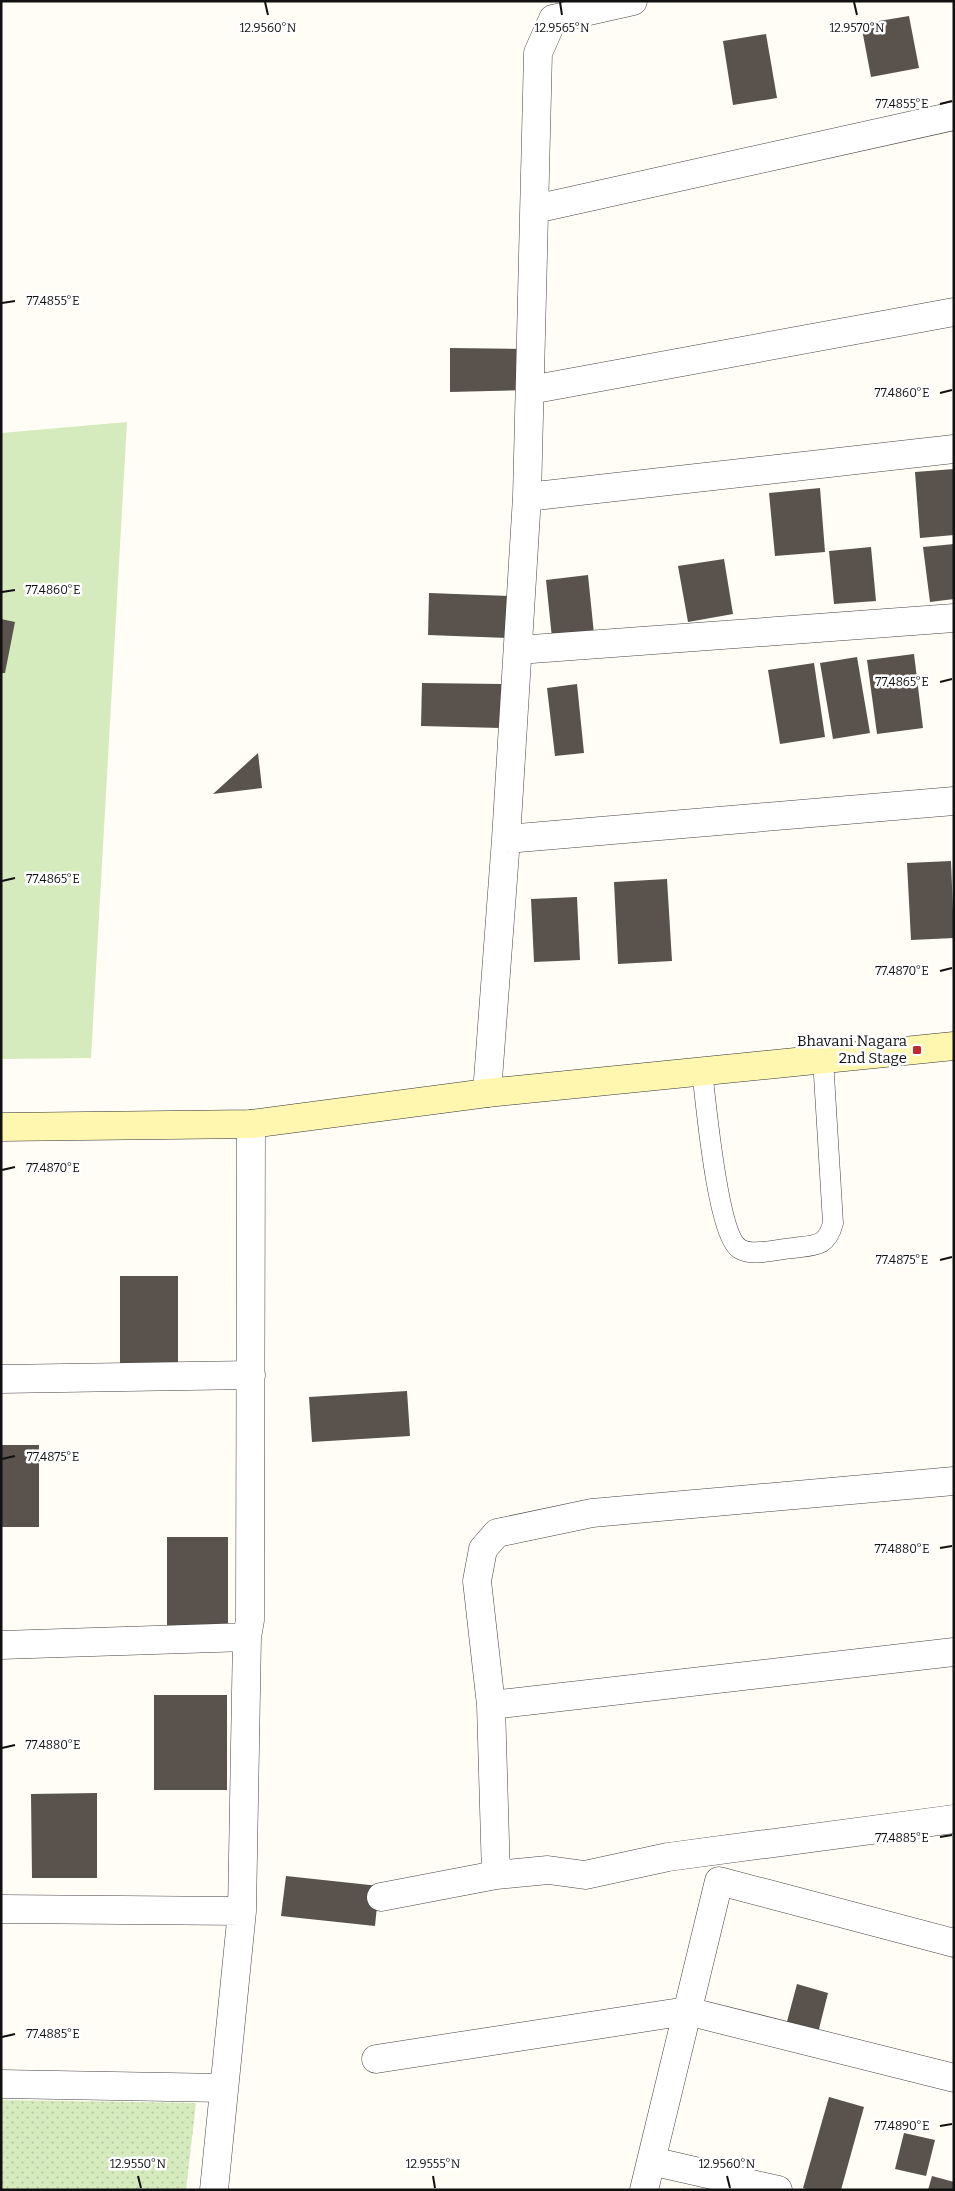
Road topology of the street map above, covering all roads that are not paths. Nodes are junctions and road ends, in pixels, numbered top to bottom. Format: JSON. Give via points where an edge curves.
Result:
{"nodes":[{"id":1,"x":632,"y":1,"type":"edge"},
{"id":2,"x":954,"y":116,"type":"edge"},
{"id":3,"x":534,"y":209,"type":"junction"},
{"id":4,"x":954,"y":312,"type":"edge"},
{"id":5,"x":530,"y":390,"type":"junction"},
{"id":6,"x":954,"y":449,"type":"edge"},
{"id":7,"x":528,"y":497,"type":"junction"},
{"id":8,"x":954,"y":618,"type":"edge"},
{"id":9,"x":518,"y":650,"type":"junction"},
{"id":10,"x":954,"y":801,"type":"edge"},
{"id":11,"x":506,"y":839,"type":"junction"},
{"id":12,"x":954,"y":1046,"type":"edge"},
{"id":13,"x":822,"y":1059,"type":"junction"},
{"id":14,"x":702,"y":1071,"type":"junction"},
{"id":15,"x":488,"y":1093,"type":"junction"},
{"id":16,"x":251,"y":1124,"type":"junction"},
{"id":17,"x":1,"y":1127,"type":"edge"},
{"id":18,"x":250,"y":1375,"type":"junction"},
{"id":19,"x":1,"y":1379,"type":"edge"},
{"id":20,"x":954,"y":1481,"type":"edge"},
{"id":21,"x":247,"y":1637,"type":"junction"},
{"id":22,"x":1,"y":1645,"type":"edge"},
{"id":23,"x":954,"y":1652,"type":"edge"},
{"id":24,"x":491,"y":1705,"type":"junction"},
{"id":25,"x":954,"y":1819,"type":"edge"},
{"id":26,"x":496,"y":1875,"type":"junction"},
{"id":27,"x":381,"y":1896,"type":"dead end"},
{"id":28,"x":1,"y":1909,"type":"edge"},
{"id":29,"x":242,"y":1911,"type":"junction"},
{"id":30,"x":954,"y":1942,"type":"edge"},
{"id":31,"x":687,"y":2011,"type":"junction"},
{"id":32,"x":376,"y":2059,"type":"dead end"},
{"id":33,"x":954,"y":2078,"type":"edge"},
{"id":34,"x":1,"y":2084,"type":"edge"},
{"id":35,"x":224,"y":2088,"type":"junction"},
{"id":36,"x":651,"y":2161,"type":"junction"},
{"id":37,"x":214,"y":2190,"type":"edge"},
{"id":38,"x":644,"y":2190,"type":"edge"},
{"id":39,"x":778,"y":2190,"type":"edge"}],
"edges":[{"from":1,"to":3,"type":"street","via":[[552,19],[538,52]]},
{"from":2,"to":3,"type":"street"},
{"from":3,"to":5,"type":"street"},
{"from":4,"to":5,"type":"street"},
{"from":5,"to":7,"type":"street"},
{"from":6,"to":7,"type":"street"},
{"from":7,"to":9,"type":"street"},
{"from":8,"to":9,"type":"street"},
{"from":9,"to":11,"type":"street"},
{"from":10,"to":11,"type":"street"},
{"from":11,"to":15,"type":"street"},
{"from":12,"to":13,"type":"street"},
{"from":13,"to":14,"type":"street"},
{"from":13,"to":14,"type":"lane","via":[[833,1223],[830,1236],[821,1244],[755,1252],[740,1249],[725,1223]]},
{"from":14,"to":15,"type":"street"},
{"from":15,"to":16,"type":"street"},
{"from":16,"to":17,"type":"street"},
{"from":16,"to":18,"type":"street"},
{"from":18,"to":19,"type":"street"},
{"from":18,"to":21,"type":"street","via":[[250,1620]]},
{"from":20,"to":24,"type":"street","via":[[592,1513],[497,1533],[482,1549],[477,1581]]},
{"from":21,"to":22,"type":"street"},
{"from":21,"to":29,"type":"street"},
{"from":23,"to":24,"type":"street"},
{"from":24,"to":26,"type":"street"},
{"from":25,"to":26,"type":"street","via":[[668,1857],[585,1875],[548,1870]]},
{"from":26,"to":27,"type":"street"},
{"from":28,"to":29,"type":"street"},
{"from":29,"to":35,"type":"street"},
{"from":30,"to":31,"type":"street","via":[[719,1881]]},
{"from":31,"to":32,"type":"street"},
{"from":31,"to":33,"type":"street"},
{"from":31,"to":36,"type":"street"},
{"from":34,"to":35,"type":"street"},
{"from":35,"to":37,"type":"street"},
{"from":36,"to":38,"type":"street"},
{"from":36,"to":39,"type":"street"}]}
